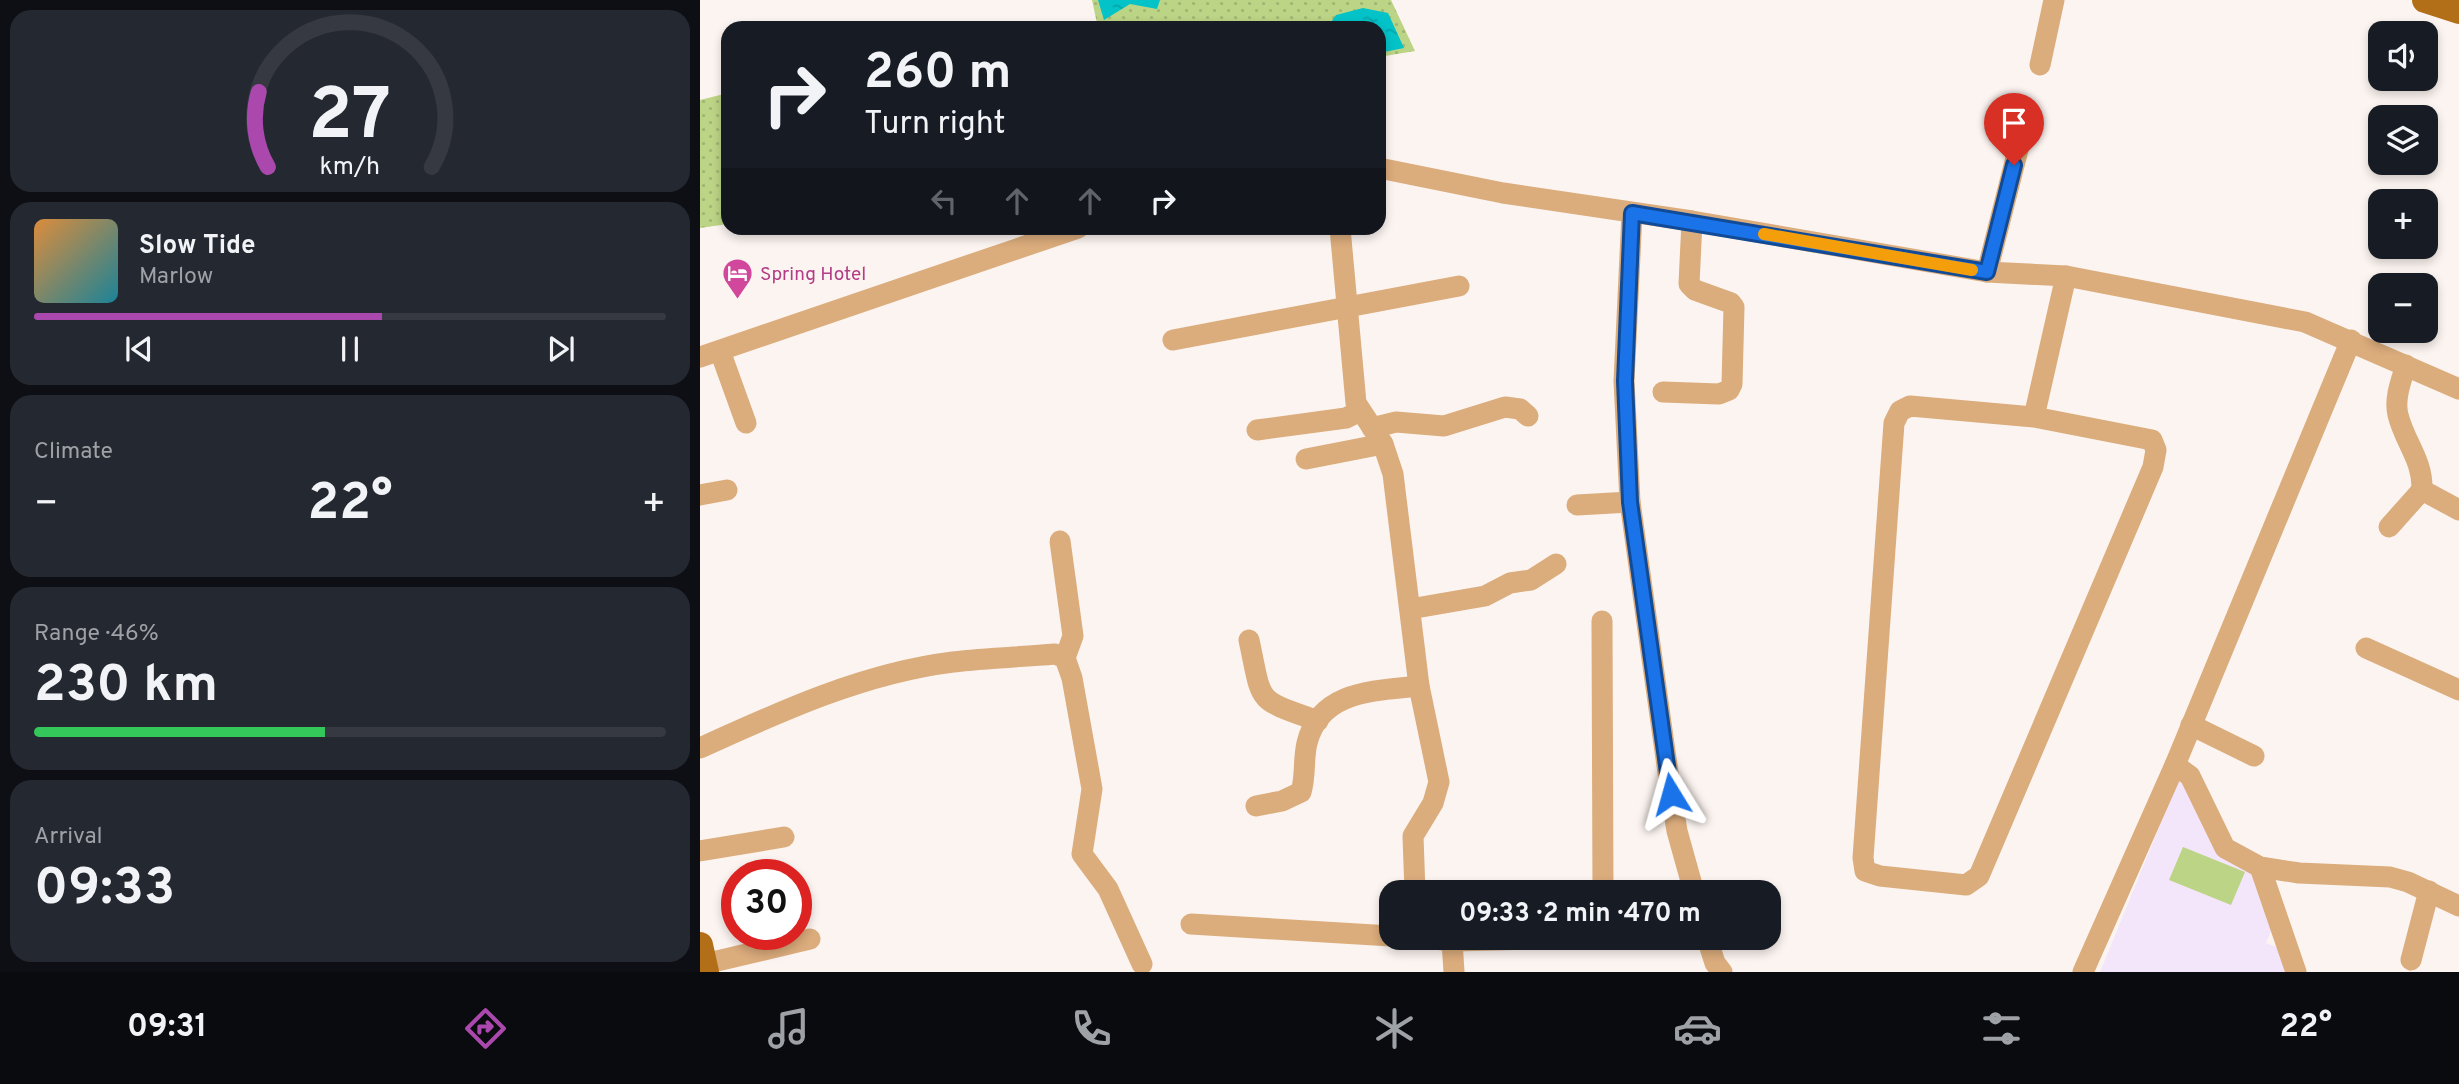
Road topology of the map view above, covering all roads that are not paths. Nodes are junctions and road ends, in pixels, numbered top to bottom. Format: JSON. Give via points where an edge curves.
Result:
{"nodes":[{"id":1,"x":2054,"y":0,"type":"edge"},
{"id":2,"x":2425,"y":0,"type":"edge"},
{"id":3,"x":2459,"y":11,"type":"edge"},
{"id":4,"x":2040,"y":65,"type":"dead end"},
{"id":5,"x":2021,"y":138,"type":"dead end"},
{"id":6,"x":1386,"y":169,"type":"edge"},
{"id":7,"x":1632,"y":213,"type":"junction"},
{"id":8,"x":1692,"y":221,"type":"junction"},
{"id":9,"x":1058,"y":235,"type":"edge"},
{"id":10,"x":1341,"y":235,"type":"edge"},
{"id":11,"x":1987,"y":272,"type":"junction"},
{"id":12,"x":2066,"y":276,"type":"junction"},
{"id":13,"x":1459,"y":286,"type":"dead end"},
{"id":14,"x":1348,"y":309,"type":"junction"},
{"id":15,"x":1173,"y":340,"type":"dead end"},
{"id":16,"x":2351,"y":340,"type":"junction"},
{"id":17,"x":710,"y":354,"type":"edge"},
{"id":18,"x":2406,"y":365,"type":"junction"},
{"id":19,"x":2459,"y":389,"type":"edge"},
{"id":20,"x":1662,"y":392,"type":"dead end"},
{"id":21,"x":1528,"y":416,"type":"dead end"},
{"id":22,"x":2034,"y":417,"type":"junction"},
{"id":23,"x":746,"y":423,"type":"dead end"},
{"id":24,"x":1372,"y":428,"type":"junction"},
{"id":25,"x":1257,"y":430,"type":"dead end"},
{"id":26,"x":1306,"y":459,"type":"dead end"},
{"id":27,"x":727,"y":490,"type":"dead end"},
{"id":28,"x":2422,"y":490,"type":"junction"},
{"id":29,"x":700,"y":495,"type":"edge"},
{"id":30,"x":1630,"y":502,"type":"junction"},
{"id":31,"x":1577,"y":505,"type":"dead end"},
{"id":32,"x":2459,"y":510,"type":"edge"},
{"id":33,"x":2389,"y":527,"type":"dead end"},
{"id":34,"x":1060,"y":541,"type":"dead end"},
{"id":35,"x":1556,"y":564,"type":"dead end"},
{"id":36,"x":1410,"y":609,"type":"junction"},
{"id":37,"x":1601,"y":621,"type":"dead end"},
{"id":38,"x":1249,"y":640,"type":"dead end"},
{"id":39,"x":2367,"y":648,"type":"dead end"},
{"id":40,"x":1065,"y":658,"type":"junction"},
{"id":41,"x":1419,"y":686,"type":"junction"},
{"id":42,"x":2459,"y":690,"type":"edge"},
{"id":43,"x":1318,"y":721,"type":"junction"},
{"id":44,"x":2192,"y":725,"type":"junction"},
{"id":45,"x":700,"y":748,"type":"edge"},
{"id":46,"x":2254,"y":756,"type":"dead end"},
{"id":47,"x":2175,"y":765,"type":"junction"},
{"id":48,"x":1256,"y":806,"type":"dead end"},
{"id":49,"x":784,"y":837,"type":"dead end"},
{"id":50,"x":700,"y":851,"type":"edge"},
{"id":51,"x":2259,"y":867,"type":"junction"},
{"id":52,"x":1415,"y":880,"type":"edge"},
{"id":53,"x":1603,"y":880,"type":"edge"},
{"id":54,"x":1691,"y":880,"type":"edge"},
{"id":55,"x":2428,"y":891,"type":"junction"},
{"id":56,"x":2459,"y":906,"type":"edge"},
{"id":57,"x":1191,"y":924,"type":"dead end"},
{"id":58,"x":1379,"y":935,"type":"edge"},
{"id":59,"x":756,"y":950,"type":"edge"},
{"id":60,"x":1453,"y":950,"type":"edge"},
{"id":61,"x":1711,"y":950,"type":"edge"},
{"id":62,"x":2410,"y":960,"type":"dead end"},
{"id":63,"x":703,"y":961,"type":"edge"},
{"id":64,"x":1142,"y":964,"type":"dead end"},
{"id":65,"x":1454,"y":972,"type":"edge"},
{"id":66,"x":1722,"y":972,"type":"edge"},
{"id":67,"x":2083,"y":972,"type":"edge"},
{"id":68,"x":2297,"y":972,"type":"edge"}],
"edges":[{"from":1,"to":4,"type":"street"},
{"from":2,"to":3,"type":"main road"},
{"from":5,"to":11,"type":"street"},
{"from":6,"to":7,"type":"street"},
{"from":7,"to":8,"type":"street"},
{"from":7,"to":30,"type":"street","via":[[1625,381]]},
{"from":8,"to":11,"type":"street"},
{"from":8,"to":20,"type":"street","via":[[1689,284],[1734,307],[1732,384],[1719,394]]},
{"from":9,"to":17,"type":"street"},
{"from":10,"to":14,"type":"street"},
{"from":11,"to":12,"type":"street"},
{"from":12,"to":16,"type":"street","via":[[2305,322]]},
{"from":12,"to":22,"type":"street"},
{"from":13,"to":14,"type":"street"},
{"from":14,"to":15,"type":"street"},
{"from":14,"to":24,"type":"street","via":[[1355,394]]},
{"from":16,"to":18,"type":"street"},
{"from":16,"to":44,"type":"street"},
{"from":17,"to":23,"type":"street"},
{"from":18,"to":19,"type":"street"},
{"from":18,"to":28,"type":"street","via":[[2396,405],[2423,473]]},
{"from":21,"to":24,"type":"street","via":[[1520,409],[1505,407],[1444,426],[1396,422]]},
{"from":22,"to":22,"type":"street","via":[[1910,406],[1900,411],[1894,423],[1865,871],[1966,885],[1979,876],[2152,467],[2156,450],[2152,440]]},
{"from":24,"to":25,"type":"street","via":[[1346,418]]},
{"from":24,"to":26,"type":"street"},
{"from":24,"to":36,"type":"street","via":[[1393,474]]},
{"from":27,"to":29,"type":"street"},
{"from":28,"to":32,"type":"street"},
{"from":28,"to":33,"type":"street"},
{"from":30,"to":31,"type":"street"},
{"from":30,"to":54,"type":"street","via":[[1671,794]]},
{"from":34,"to":40,"type":"street","via":[[1073,636]]},
{"from":35,"to":36,"type":"street","via":[[1531,580],[1510,583],[1485,596]]},
{"from":36,"to":41,"type":"street"},
{"from":37,"to":53,"type":"street"},
{"from":38,"to":43,"type":"street","via":[[1266,703]]},
{"from":39,"to":42,"type":"street"},
{"from":40,"to":45,"type":"street","via":[[1055,654],[952,662],[898,673],[772,715]]},
{"from":40,"to":64,"type":"street","via":[[1092,789],[1082,854],[1108,889]]},
{"from":41,"to":43,"type":"street","via":[[1345,696]]},
{"from":41,"to":52,"type":"street","via":[[1439,782],[1433,803],[1413,836]]},
{"from":43,"to":48,"type":"street","via":[[1306,746],[1301,792]]},
{"from":44,"to":46,"type":"street"},
{"from":44,"to":47,"type":"street"},
{"from":47,"to":51,"type":"street","via":[[2190,776],[2225,848]]},
{"from":47,"to":67,"type":"street"},
{"from":49,"to":50,"type":"street"},
{"from":51,"to":55,"type":"street","via":[[2390,877]]},
{"from":51,"to":68,"type":"street"},
{"from":55,"to":56,"type":"street"},
{"from":55,"to":62,"type":"street"},
{"from":57,"to":58,"type":"street"},
{"from":59,"to":63,"type":"street"},
{"from":60,"to":65,"type":"street"},
{"from":61,"to":66,"type":"street"}]}
